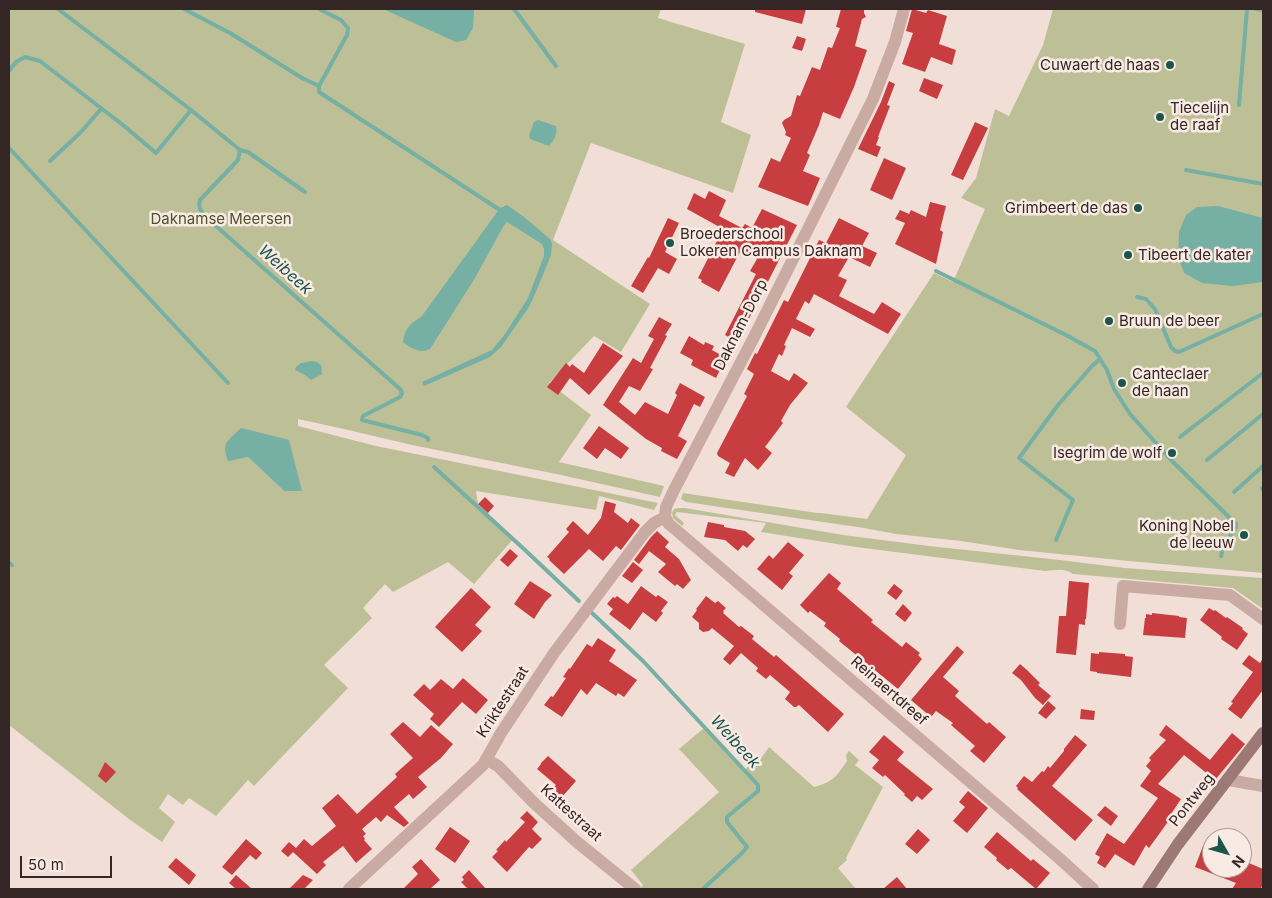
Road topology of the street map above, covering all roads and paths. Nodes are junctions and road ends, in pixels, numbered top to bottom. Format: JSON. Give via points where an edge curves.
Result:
{"nodes":[{"id":1,"x":904,"y":9,"type":"edge"},
{"id":2,"x":665,"y":517,"type":"junction"},
{"id":3,"x":1263,"y":619,"type":"edge"},
{"id":4,"x":1120,"y":624,"type":"dead end"},
{"id":5,"x":1263,"y":733,"type":"edge"},
{"id":6,"x":486,"y":759,"type":"junction"},
{"id":7,"x":1228,"y":780,"type":"junction"},
{"id":8,"x":1263,"y":786,"type":"edge"},
{"id":9,"x":349,"y":889,"type":"edge"},
{"id":10,"x":635,"y":889,"type":"edge"},
{"id":11,"x":1093,"y":889,"type":"edge"},
{"id":12,"x":1148,"y":889,"type":"edge"}],
"edges":[{"from":1,"to":2,"type":"street","name":"Daknam-Dorp","via":[[873,99],[674,490]]},
{"from":2,"to":6,"type":"street","name":"Kriktestraat","via":[[645,532],[554,653]]},
{"from":2,"to":11,"type":"street","name":"Reinaertdreef","via":[[669,524]]},
{"from":3,"to":4,"type":"street","via":[[1230,595],[1123,586]]},
{"from":5,"to":7,"type":"street","name":"Pontweg"},
{"from":6,"to":9,"type":"street","name":"Kriktestraat"},
{"from":6,"to":10,"type":"street","name":"Kattestraat","via":[[498,766],[577,842]]},
{"from":7,"to":8,"type":"street"},
{"from":7,"to":12,"type":"street","name":"Pontweg"}]}
